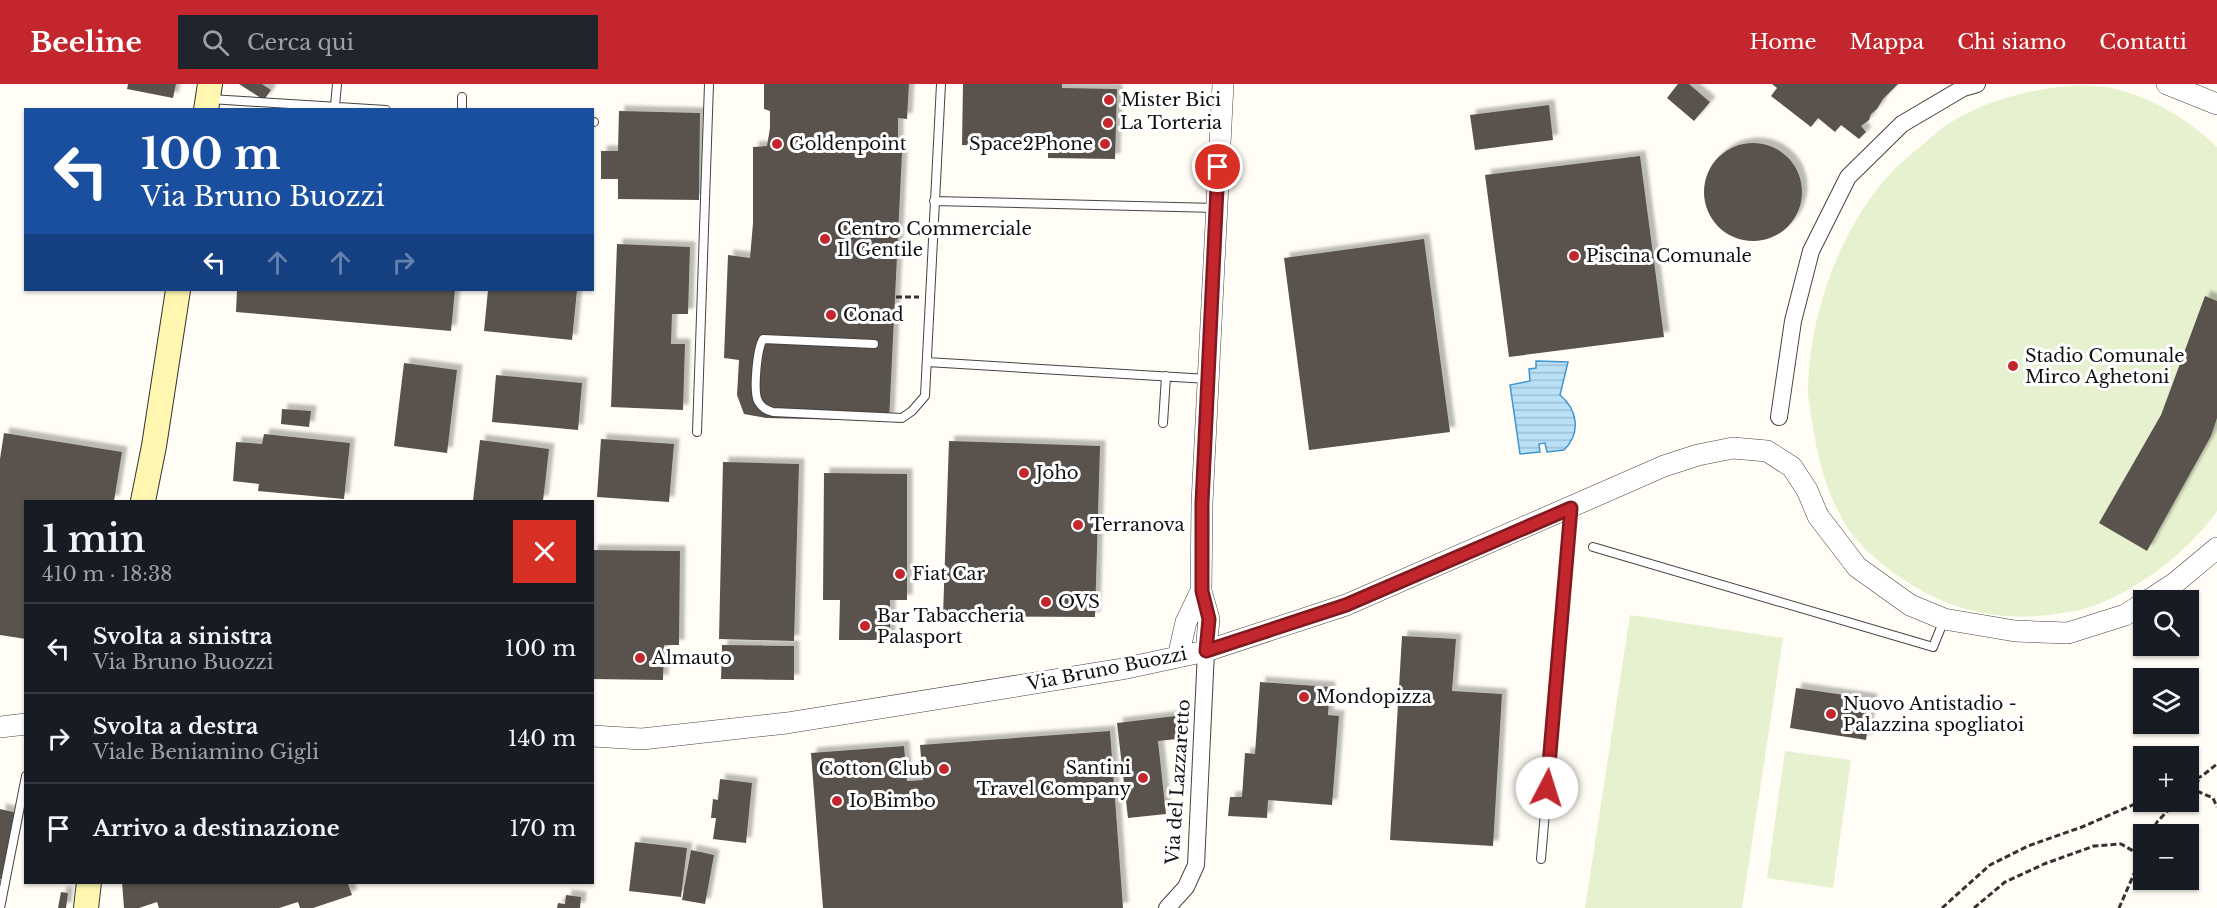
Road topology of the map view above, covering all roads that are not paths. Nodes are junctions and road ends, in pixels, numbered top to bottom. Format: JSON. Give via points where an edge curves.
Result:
{"nodes":[{"id":1,"x":338,"y":84,"type":"edge"},
{"id":2,"x":709,"y":84,"type":"edge"},
{"id":3,"x":941,"y":84,"type":"edge"},
{"id":4,"x":1223,"y":84,"type":"edge"},
{"id":5,"x":1977,"y":84,"type":"edge"},
{"id":6,"x":2167,"y":84,"type":"edge"},
{"id":7,"x":2198,"y":84,"type":"edge"},
{"id":8,"x":208,"y":97,"type":"edge"},
{"id":9,"x":462,"y":97,"type":"dead end"},
{"id":10,"x":2217,"y":104,"type":"edge"},
{"id":11,"x":335,"y":106,"type":"junction"},
{"id":12,"x":360,"y":108,"type":"edge"},
{"id":13,"x":462,"y":108,"type":"edge"},
{"id":14,"x":934,"y":201,"type":"junction"},
{"id":15,"x":1216,"y":208,"type":"junction"},
{"id":16,"x":178,"y":291,"type":"edge"},
{"id":17,"x":874,"y":344,"type":"dead end"},
{"id":18,"x":927,"y":362,"type":"junction"},
{"id":19,"x":1166,"y":376,"type":"junction"},
{"id":20,"x":1208,"y":379,"type":"junction"},
{"id":21,"x":1779,"y":417,"type":"dead end"},
{"id":22,"x":1163,"y":423,"type":"dead end"},
{"id":23,"x":697,"y":432,"type":"dead end"},
{"id":24,"x":143,"y":500,"type":"edge"},
{"id":25,"x":1571,"y":508,"type":"junction"},
{"id":26,"x":1593,"y":547,"type":"dead end"},
{"id":27,"x":2217,"y":548,"type":"edge"},
{"id":28,"x":2164,"y":590,"type":"edge"},
{"id":29,"x":1202,"y":591,"type":"junction"},
{"id":30,"x":2133,"y":610,"type":"edge"},
{"id":31,"x":1944,"y":619,"type":"junction"},
{"id":32,"x":1206,"y":651,"type":"junction"},
{"id":33,"x":1178,"y":657,"type":"junction"},
{"id":34,"x":24,"y":724,"type":"edge"},
{"id":35,"x":0,"y":727,"type":"edge"},
{"id":36,"x":594,"y":736,"type":"edge"},
{"id":37,"x":24,"y":786,"type":"edge"},
{"id":38,"x":1541,"y":859,"type":"dead end"},
{"id":39,"x":89,"y":884,"type":"edge"},
{"id":40,"x":0,"y":908,"type":"edge"},
{"id":41,"x":86,"y":908,"type":"edge"},
{"id":42,"x":1167,"y":908,"type":"edge"}],
"edges":[{"from":1,"to":11,"type":"lane"},
{"from":2,"to":23,"type":"lane"},
{"from":3,"to":14,"type":"lane"},
{"from":4,"to":15,"type":"street"},
{"from":5,"to":21,"type":"street","via":[[1963,88],[1902,124],[1848,177],[1811,251],[1793,321]]},
{"from":6,"to":10,"type":"street"},
{"from":7,"to":10,"type":"street"},
{"from":8,"to":11,"type":"lane"},
{"from":9,"to":13,"type":"lane"},
{"from":11,"to":12,"type":"lane"},
{"from":14,"to":15,"type":"lane"},
{"from":14,"to":18,"type":"lane"},
{"from":15,"to":20,"type":"street"},
{"from":16,"to":24,"type":"main road"},
{"from":17,"to":18,"type":"lane","via":[[763,339],[758,352],[757,399],[763,408],[774,412],[902,418],[925,396]]},
{"from":18,"to":19,"type":"lane"},
{"from":19,"to":20,"type":"lane"},
{"from":19,"to":22,"type":"lane"},
{"from":20,"to":29,"type":"street"},
{"from":25,"to":31,"type":"street","name":"Via Bruno Buozzi","via":[[1698,455],[1733,448],[1767,451],[1792,467],[1818,516],[1857,567],[1910,605]]},
{"from":25,"to":32,"type":"street","name":"Via Bruno Buozzi","via":[[1346,605]]},
{"from":25,"to":38,"type":"lane"},
{"from":26,"to":31,"type":"lane","via":[[1933,647]]},
{"from":27,"to":28,"type":"street"},
{"from":29,"to":32,"type":"street","via":[[1209,619]]},
{"from":29,"to":33,"type":"street","via":[[1186,622]]},
{"from":30,"to":31,"type":"street","via":[[2068,633],[2015,631]]},
{"from":32,"to":33,"type":"street","name":"Via Bruno Buozzi"},
{"from":32,"to":42,"type":"street","name":"Via del Lazzaretto","via":[[1196,865],[1186,888]]},
{"from":33,"to":36,"type":"street","name":"Via Bruno Buozzi","via":[[787,723],[642,739]]},
{"from":34,"to":35,"type":"street"},
{"from":37,"to":40,"type":"lane"},
{"from":39,"to":41,"type":"main road"}]}
